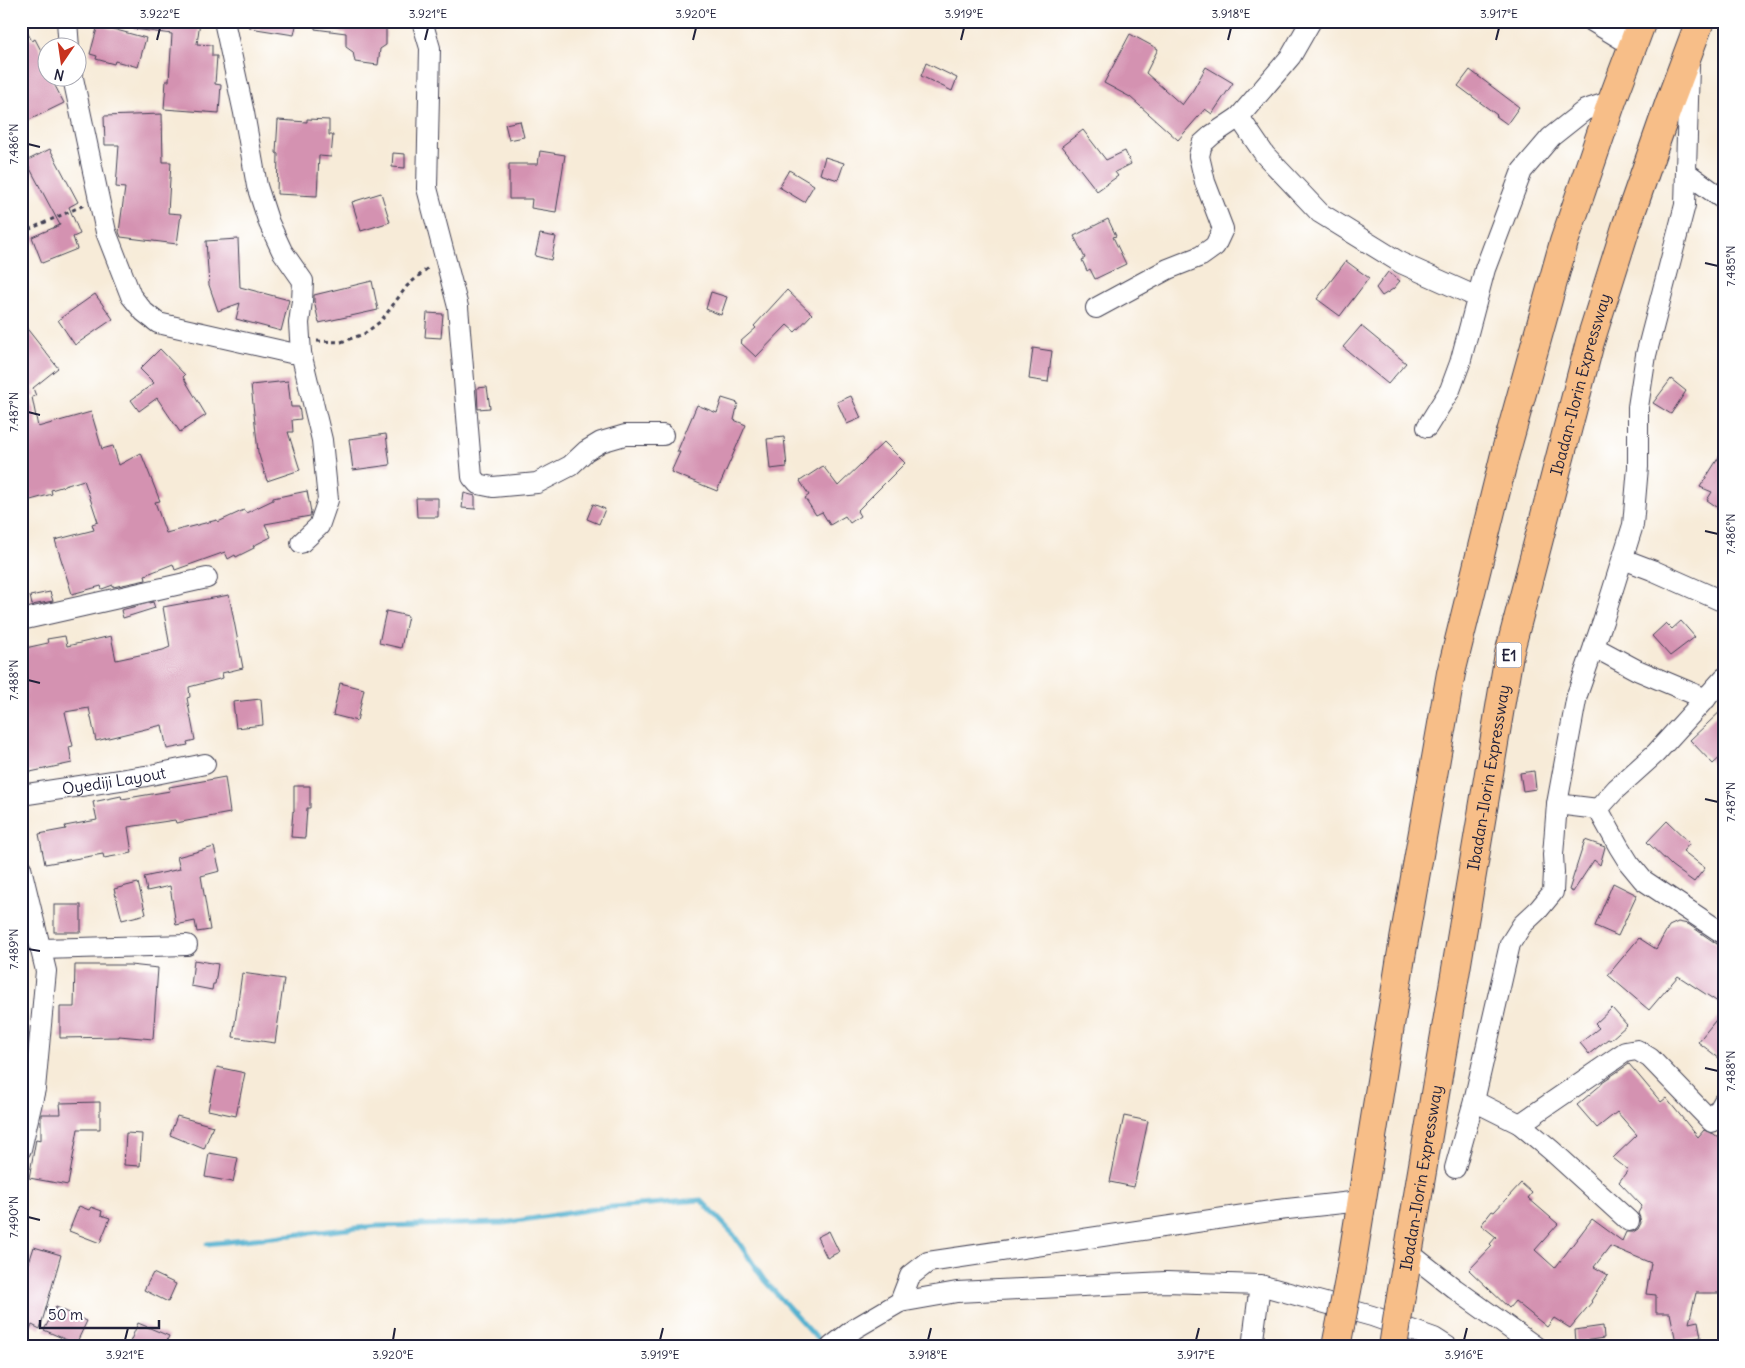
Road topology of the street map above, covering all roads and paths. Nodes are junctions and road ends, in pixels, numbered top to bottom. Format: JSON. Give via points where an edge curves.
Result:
{"nodes":[{"id":1,"x":67,"y":21,"type":"edge"},
{"id":2,"x":224,"y":21,"type":"edge"},
{"id":3,"x":422,"y":21,"type":"edge"},
{"id":4,"x":1311,"y":21,"type":"edge"},
{"id":5,"x":1592,"y":21,"type":"edge"},
{"id":6,"x":1700,"y":21,"type":"edge"},
{"id":7,"x":1638,"y":33,"type":"edge"},
{"id":8,"x":68,"y":38,"type":"edge"},
{"id":9,"x":1689,"y":50,"type":"junction"},
{"id":10,"x":75,"y":88,"type":"edge"},
{"id":11,"x":1612,"y":102,"type":"junction"},
{"id":12,"x":1238,"y":117,"type":"junction"},
{"id":13,"x":1687,"y":173,"type":"junction"},
{"id":14,"x":98,"y":198,"type":"junction"},
{"id":15,"x":1724,"y":200,"type":"edge"},
{"id":16,"x":21,"y":233,"type":"edge"},
{"id":17,"x":444,"y":255,"type":"junction"},
{"id":18,"x":1477,"y":297,"type":"junction"},
{"id":19,"x":1096,"y":308,"type":"dead end"},
{"id":20,"x":301,"y":347,"type":"junction"},
{"id":21,"x":1427,"y":427,"type":"dead end"},
{"id":22,"x":663,"y":435,"type":"dead end"},
{"id":23,"x":301,"y":543,"type":"dead end"},
{"id":24,"x":1622,"y":559,"type":"junction"},
{"id":25,"x":206,"y":578,"type":"dead end"},
{"id":26,"x":1724,"y":602,"type":"edge"},
{"id":27,"x":21,"y":620,"type":"edge"},
{"id":28,"x":1594,"y":647,"type":"junction"},
{"id":29,"x":1724,"y":678,"type":"edge"},
{"id":30,"x":1706,"y":699,"type":"junction"},
{"id":31,"x":205,"y":764,"type":"dead end"},
{"id":32,"x":21,"y":795,"type":"edge"},
{"id":33,"x":1557,"y":804,"type":"junction"},
{"id":34,"x":1598,"y":810,"type":"junction"},
{"id":35,"x":21,"y":868,"type":"edge"},
{"id":36,"x":1724,"y":934,"type":"edge"},
{"id":37,"x":187,"y":945,"type":"dead end"},
{"id":38,"x":41,"y":949,"type":"junction"},
{"id":39,"x":1474,"y":1101,"type":"junction"},
{"id":40,"x":1724,"y":1101,"type":"edge"},
{"id":41,"x":1520,"y":1124,"type":"junction"},
{"id":42,"x":21,"y":1149,"type":"edge"},
{"id":43,"x":1456,"y":1168,"type":"dead end"},
{"id":44,"x":1361,"y":1201,"type":"junction"},
{"id":45,"x":1629,"y":1221,"type":"dead end"},
{"id":46,"x":1408,"y":1252,"type":"junction"},
{"id":47,"x":1260,"y":1285,"type":"junction"},
{"id":48,"x":900,"y":1302,"type":"junction"},
{"id":49,"x":831,"y":1347,"type":"edge"},
{"id":50,"x":1252,"y":1347,"type":"edge"},
{"id":51,"x":1336,"y":1347,"type":"edge"},
{"id":52,"x":1393,"y":1347,"type":"edge"},
{"id":53,"x":1448,"y":1347,"type":"edge"},
{"id":54,"x":1536,"y":1347,"type":"edge"}],
"edges":[{"from":1,"to":8,"type":"street"},
{"from":2,"to":20,"type":"street","via":[[257,186],[268,223],[302,281]]},
{"from":3,"to":17,"type":"street","via":[[430,48],[427,188]]},
{"from":4,"to":12,"type":"street","via":[[1291,56]]},
{"from":5,"to":7,"type":"street"},
{"from":6,"to":9,"type":"highway","name":"Ibadan-Ilorin Expressway","number":"E1"},
{"from":7,"to":11,"type":"highway"},
{"from":9,"to":13,"type":"street"},
{"from":9,"to":46,"type":"highway","name":"Ibadan-Ilorin Expressway","number":"E1","via":[[1627,224],[1590,342],[1509,654]]},
{"from":10,"to":14,"type":"street"},
{"from":11,"to":18,"type":"street","via":[[1585,110],[1551,137],[1522,171]]},
{"from":11,"to":44,"type":"highway","via":[[1561,252],[1505,454],[1451,673]]},
{"from":12,"to":18,"type":"street","via":[[1265,155],[1320,213],[1401,264]]},
{"from":12,"to":19,"type":"street","via":[[1202,144],[1199,156],[1204,182],[1223,229],[1216,246]]},
{"from":13,"to":15,"type":"street"},
{"from":13,"to":24,"type":"street","via":[[1686,205],[1646,355],[1638,407],[1638,467],[1633,525]]},
{"from":14,"to":16,"type":"path"},
{"from":14,"to":20,"type":"street","via":[[106,232],[131,296],[158,323],[291,353]]},
{"from":17,"to":20,"type":"path","via":[[406,286],[381,321],[364,334],[342,342]]},
{"from":17,"to":22,"type":"street","via":[[458,307],[472,477],[478,484],[537,483],[570,466],[601,442],[625,435]]},
{"from":18,"to":21,"type":"street","via":[[1450,390]]},
{"from":20,"to":23,"type":"street","via":[[322,440],[328,500],[319,526]]},
{"from":24,"to":26,"type":"street"},
{"from":24,"to":28,"type":"street"},
{"from":25,"to":27,"type":"street"},
{"from":28,"to":30,"type":"street","via":[[1637,670]]},
{"from":28,"to":33,"type":"street","via":[[1577,695]]},
{"from":29,"to":30,"type":"street"},
{"from":30,"to":34,"type":"street"},
{"from":31,"to":32,"type":"street","name":"Oyediji Layout"},
{"from":33,"to":34,"type":"street"},
{"from":33,"to":39,"type":"street","via":[[1552,892],[1522,925],[1510,944]]},
{"from":34,"to":36,"type":"street","via":[[1643,880]]},
{"from":35,"to":38,"type":"street"},
{"from":37,"to":38,"type":"street"},
{"from":38,"to":42,"type":"street","via":[[46,971],[35,1089]]},
{"from":39,"to":41,"type":"street"},
{"from":39,"to":43,"type":"street"},
{"from":40,"to":41,"type":"street","via":[[1712,1122],[1650,1058],[1637,1050],[1625,1052]]},
{"from":41,"to":45,"type":"street"},
{"from":44,"to":48,"type":"street","via":[[1278,1210],[928,1262],[910,1276]]},
{"from":44,"to":51,"type":"highway","bridge":true},
{"from":46,"to":52,"type":"highway","name":"Ibadan-Ilorin Expressway","number":"E1","bridge":true},
{"from":46,"to":54,"type":"street"},
{"from":47,"to":48,"type":"street","via":[[1166,1282],[957,1292]]},
{"from":47,"to":50,"type":"street"},
{"from":47,"to":53,"type":"street","via":[[1372,1316],[1434,1338]]},
{"from":48,"to":49,"type":"street","via":[[854,1329]]}]}
